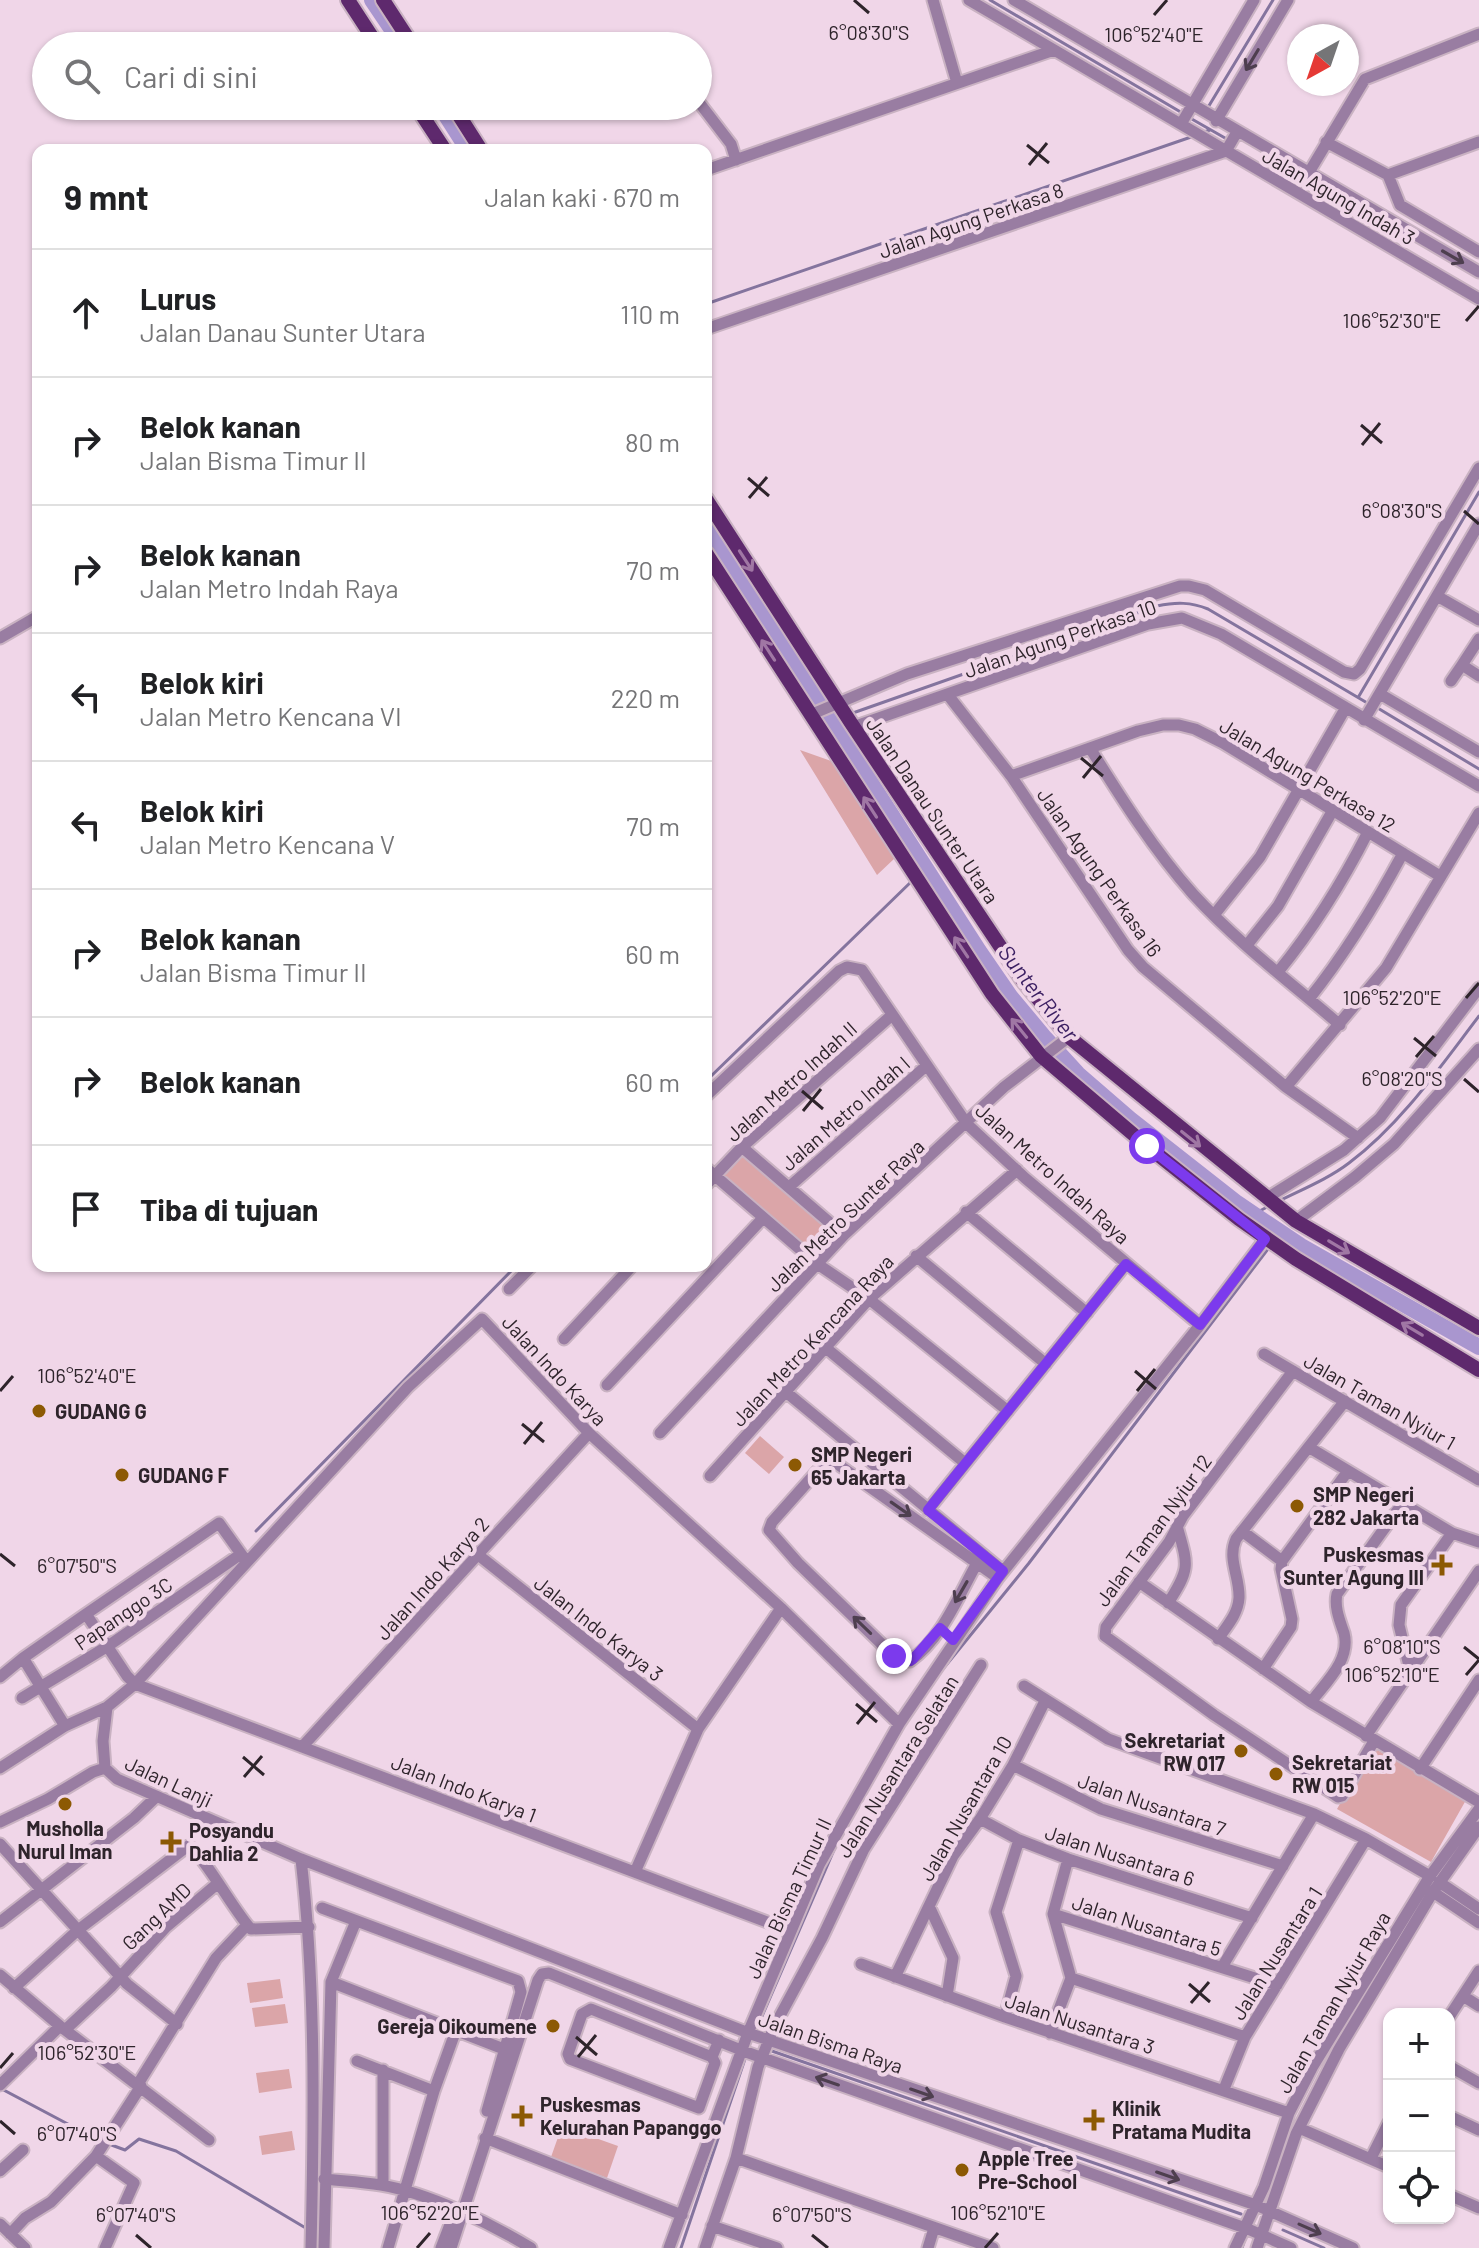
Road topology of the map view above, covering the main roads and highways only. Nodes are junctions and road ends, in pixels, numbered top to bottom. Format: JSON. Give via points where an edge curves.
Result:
{"nodes":[{"id":1,"x":348,"y":0,"type":"edge"},
{"id":2,"x":383,"y":0,"type":"edge"},
{"id":3,"x":369,"y":32,"type":"edge"},
{"id":4,"x":404,"y":32,"type":"edge"},
{"id":5,"x":425,"y":120,"type":"edge"},
{"id":6,"x":462,"y":120,"type":"edge"},
{"id":7,"x":441,"y":144,"type":"edge"},
{"id":8,"x":477,"y":144,"type":"edge"},
{"id":9,"x":712,"y":508,"type":"edge"},
{"id":10,"x":712,"y":562,"type":"edge"},
{"id":11,"x":1479,"y":1328,"type":"edge"},
{"id":12,"x":1479,"y":1370,"type":"edge"}],
"edges":[{"from":1,"to":3,"type":"main road"},
{"from":2,"to":4,"type":"main road"},
{"from":5,"to":7,"type":"main road"},
{"from":6,"to":8,"type":"main road"},
{"from":9,"to":11,"type":"main road","name":"Jalan Danau Sunter Utara","one_way":true,"via":[[843,713],[1066,1039],[1294,1220]]},
{"from":12,"to":10,"type":"main road","one_way":true,"via":[[1267,1240],[1147,1146],[1044,1054],[992,994]]}]}
